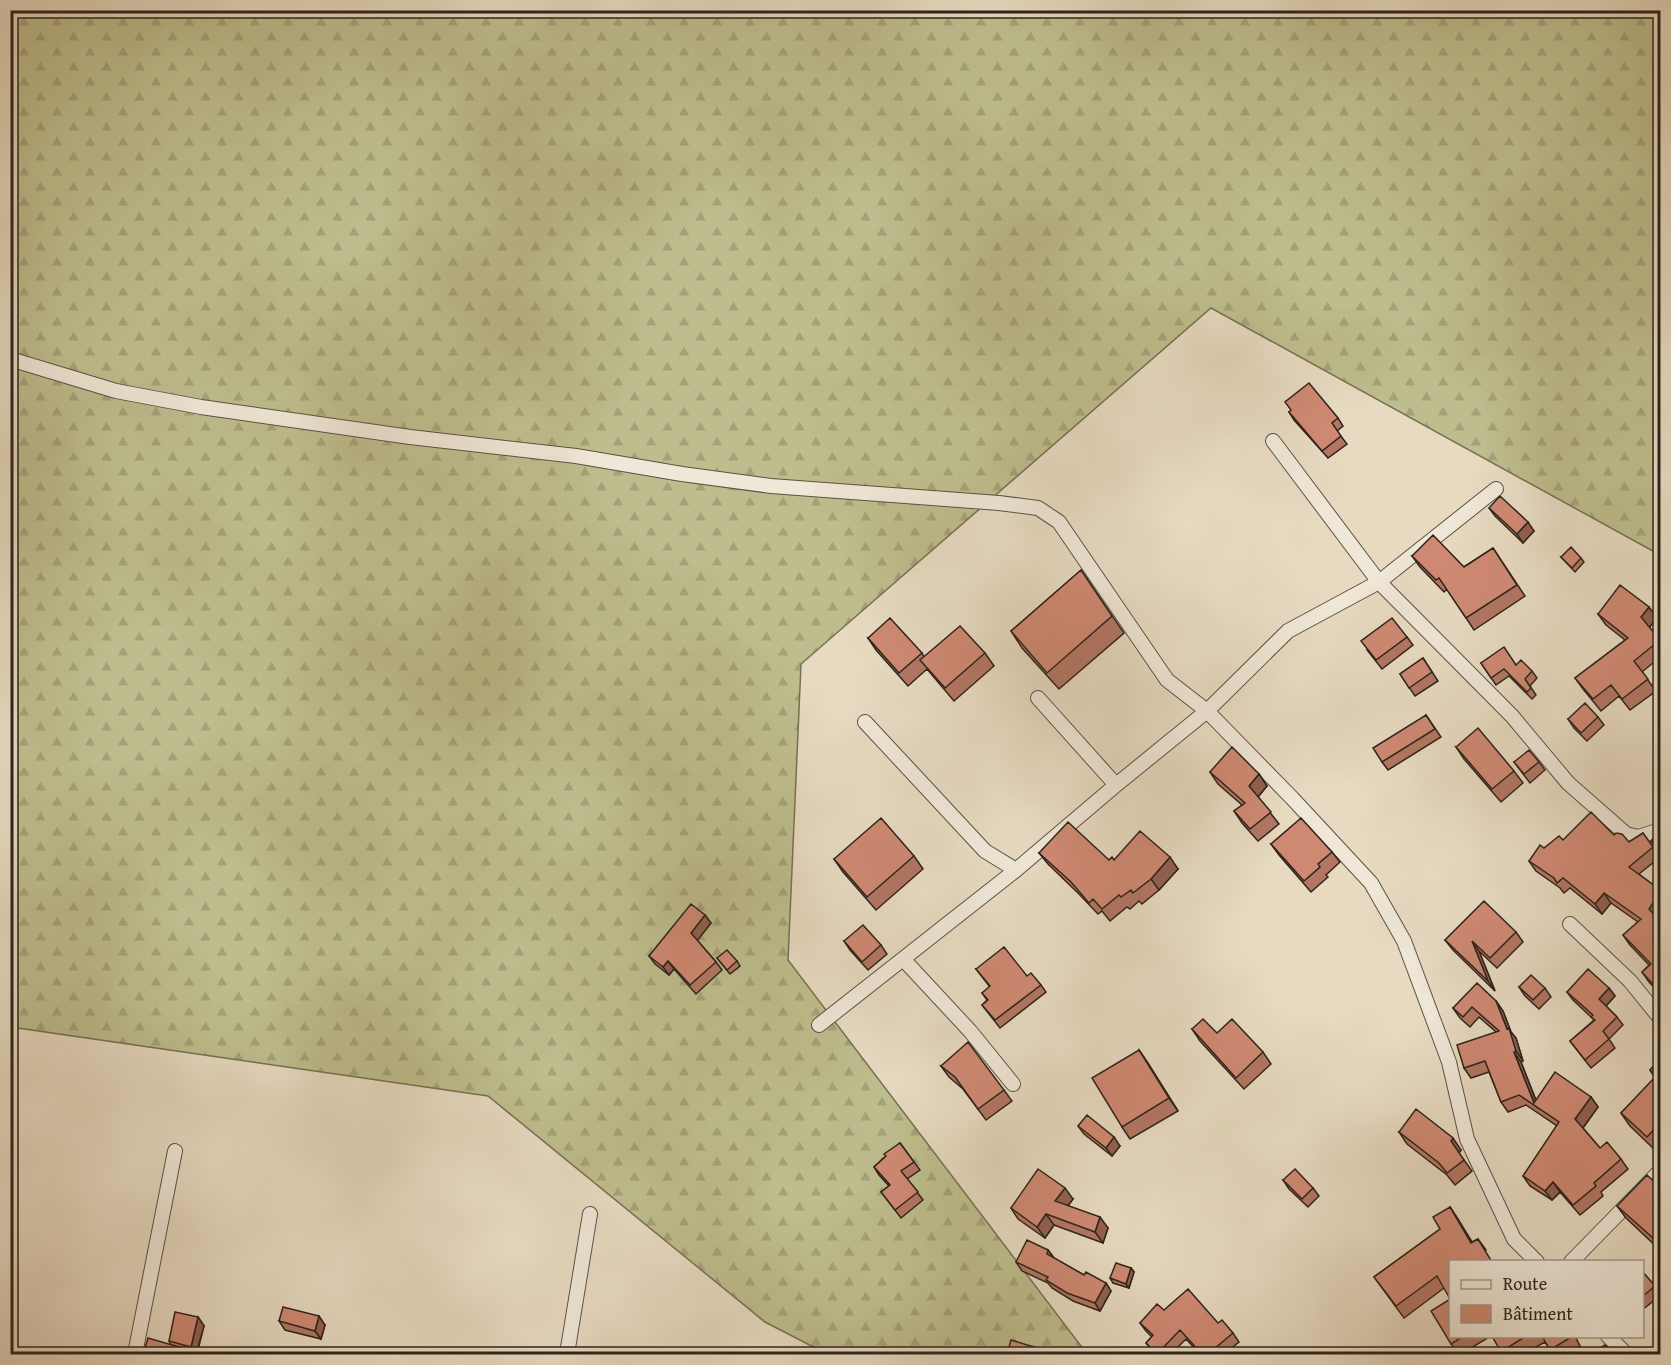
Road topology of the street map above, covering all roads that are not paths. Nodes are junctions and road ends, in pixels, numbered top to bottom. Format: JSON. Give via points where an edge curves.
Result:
{"nodes":[{"id":1,"x":10,"y":359,"type":"edge"},
{"id":2,"x":1273,"y":441,"type":"dead end"},
{"id":3,"x":1496,"y":489,"type":"dead end"},
{"id":4,"x":1379,"y":582,"type":"junction"},
{"id":5,"x":1038,"y":698,"type":"dead end"},
{"id":6,"x":1206,"y":711,"type":"junction"},
{"id":7,"x":865,"y":722,"type":"dead end"},
{"id":8,"x":1116,"y":785,"type":"junction"},
{"id":9,"x":1660,"y":830,"type":"edge"},
{"id":10,"x":1017,"y":870,"type":"junction"},
{"id":11,"x":1570,"y":924,"type":"dead end"},
{"id":12,"x":904,"y":960,"type":"junction"},
{"id":13,"x":1660,"y":1018,"type":"edge"},
{"id":14,"x":819,"y":1025,"type":"dead end"},
{"id":15,"x":1013,"y":1084,"type":"dead end"},
{"id":16,"x":175,"y":1151,"type":"dead end"},
{"id":17,"x":1660,"y":1171,"type":"edge"},
{"id":18,"x":590,"y":1214,"type":"dead end"},
{"id":19,"x":1536,"y":1260,"type":"edge"},
{"id":20,"x":1573,"y":1260,"type":"edge"},
{"id":21,"x":1610,"y":1338,"type":"edge"},
{"id":22,"x":135,"y":1354,"type":"edge"},
{"id":23,"x":567,"y":1354,"type":"edge"},
{"id":24,"x":1626,"y":1354,"type":"edge"}],
"edges":[{"from":1,"to":6,"type":"street","via":[[116,391],[201,407],[771,486],[1038,508],[1059,522],[1167,680]]},
{"from":2,"to":4,"type":"street"},
{"from":3,"to":4,"type":"street"},
{"from":4,"to":6,"type":"street","via":[[1288,631]]},
{"from":4,"to":9,"type":"street","via":[[1512,716],[1569,783],[1626,834],[1638,837]]},
{"from":5,"to":8,"type":"street"},
{"from":6,"to":8,"type":"street"},
{"from":6,"to":19,"type":"street","via":[[1371,883],[1404,941],[1449,1062],[1467,1139],[1514,1239]]},
{"from":7,"to":10,"type":"street","via":[[985,851]]},
{"from":8,"to":10,"type":"street"},
{"from":10,"to":12,"type":"street"},
{"from":11,"to":13,"type":"street","via":[[1630,981]]},
{"from":12,"to":14,"type":"street"},
{"from":12,"to":15,"type":"street"},
{"from":16,"to":22,"type":"street"},
{"from":17,"to":20,"type":"street"},
{"from":18,"to":23,"type":"street"},
{"from":21,"to":24,"type":"street"}]}
